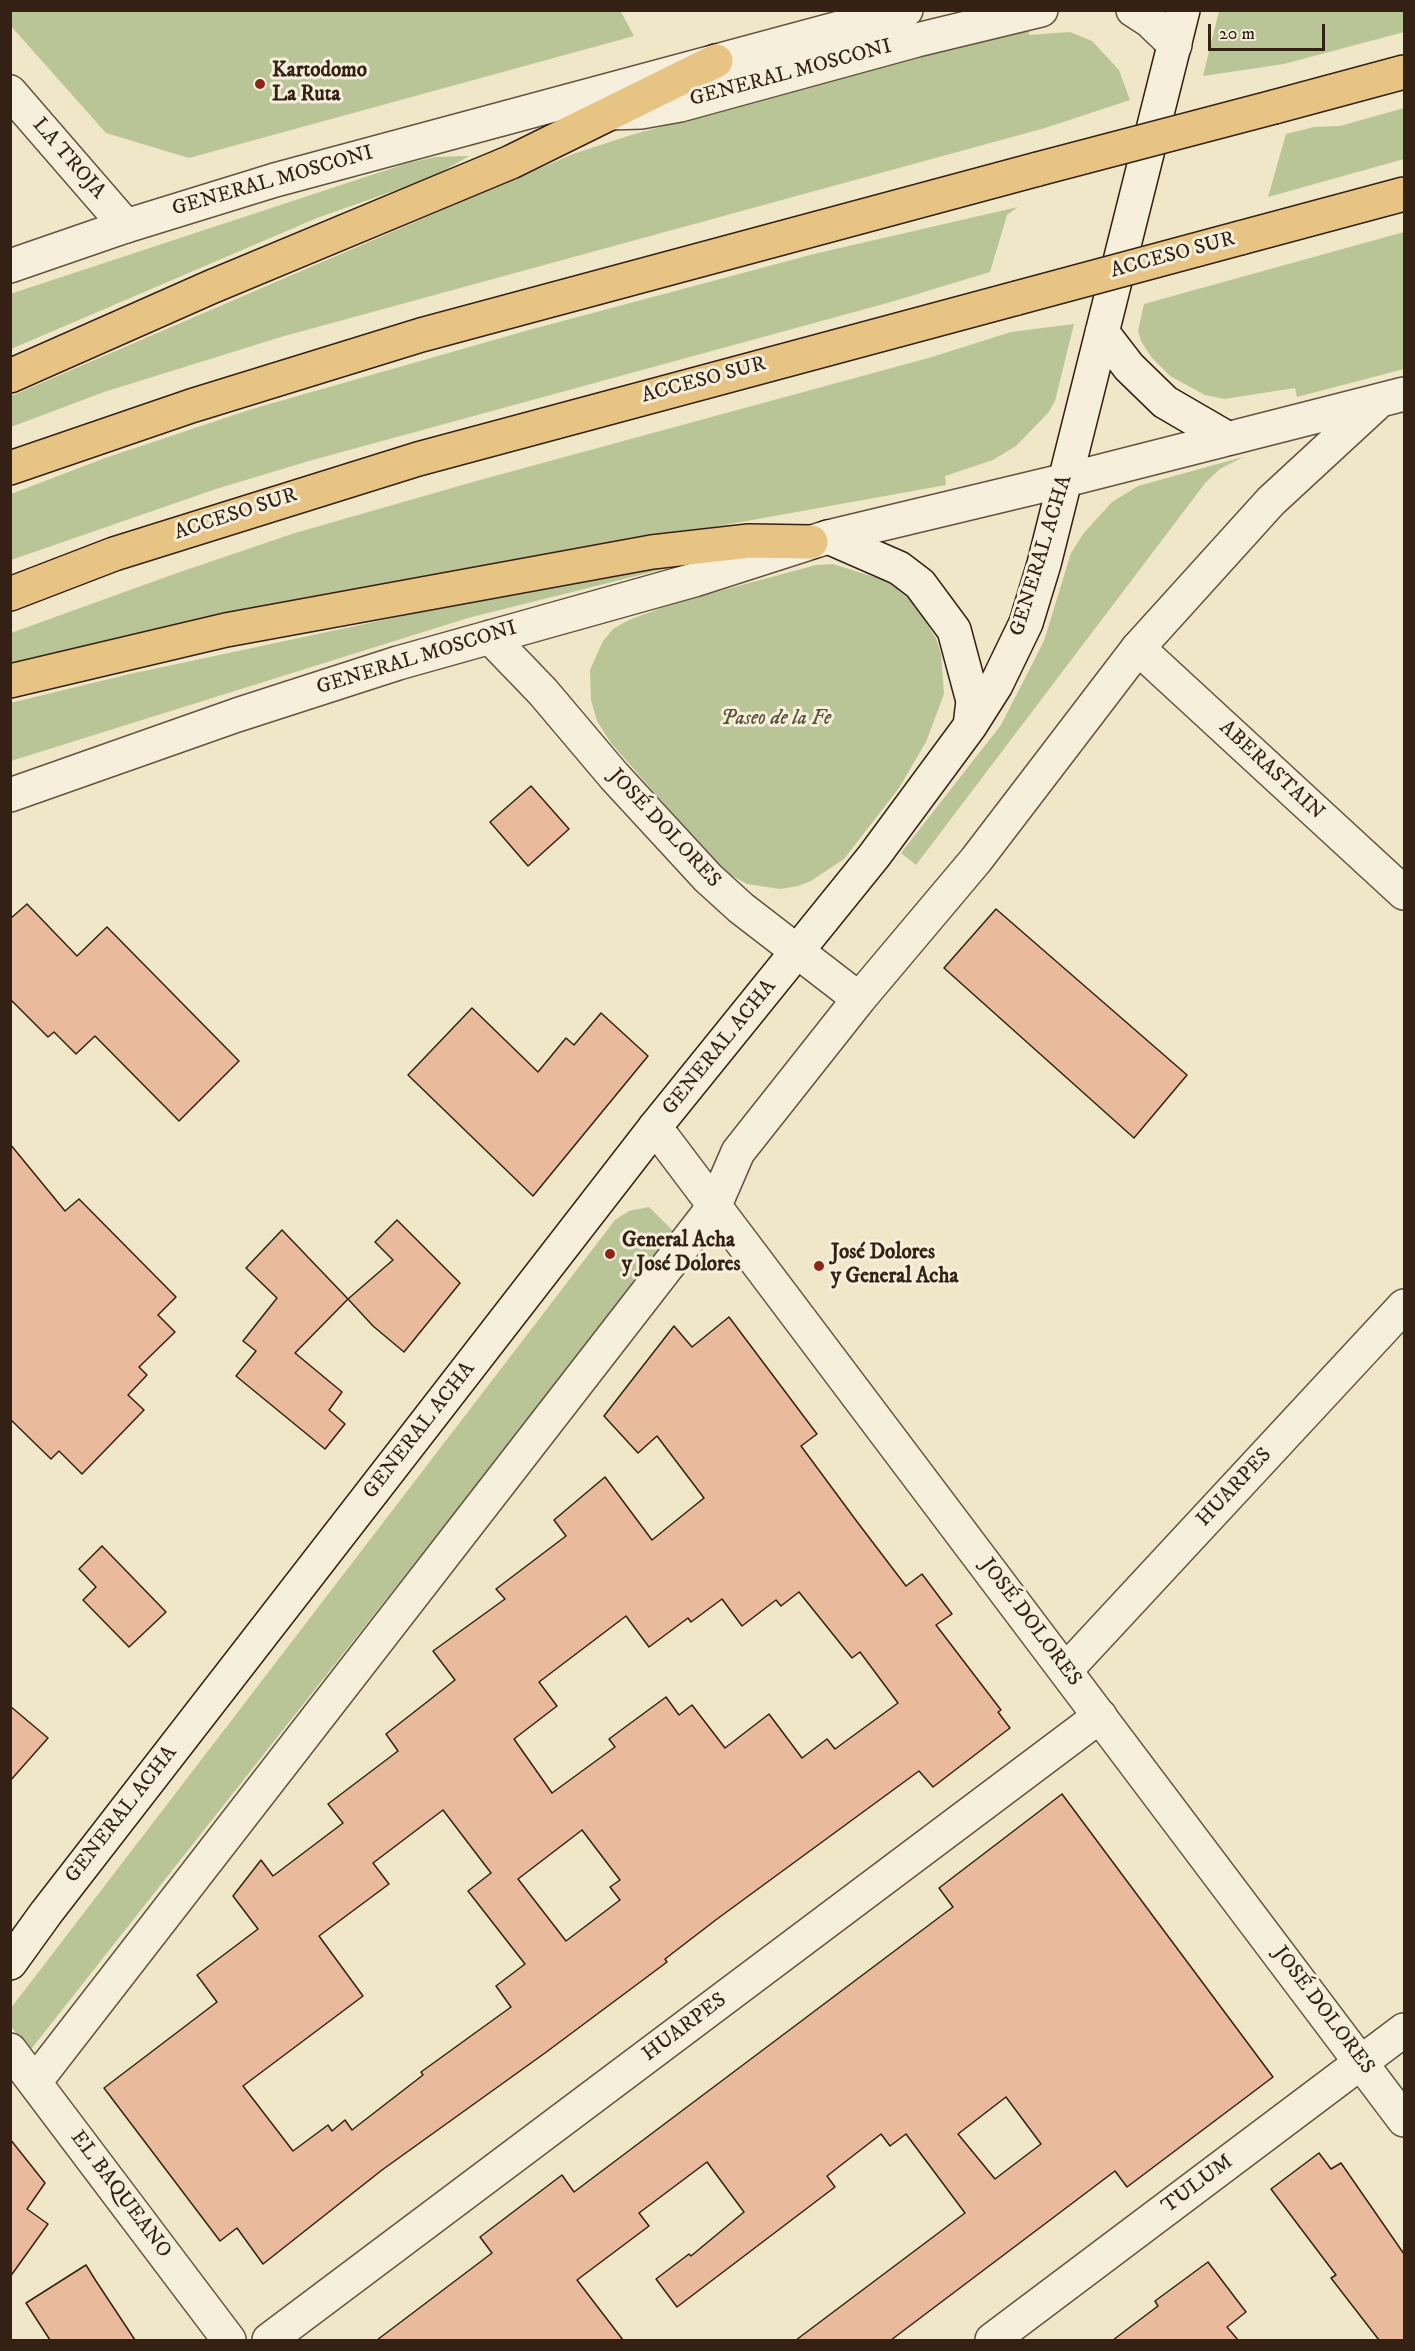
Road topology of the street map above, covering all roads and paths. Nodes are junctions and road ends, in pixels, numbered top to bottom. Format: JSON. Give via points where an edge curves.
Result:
{"nodes":[{"id":1,"x":906,"y":10,"type":"edge"},
{"id":2,"x":1041,"y":10,"type":"edge"},
{"id":3,"x":1133,"y":10,"type":"edge"},
{"id":4,"x":1183,"y":10,"type":"edge"},
{"id":5,"x":1175,"y":45,"type":"junction"},
{"id":6,"x":716,"y":61,"type":"junction"},
{"id":7,"x":1404,"y":72,"type":"edge"},
{"id":8,"x":10,"y":92,"type":"edge"},
{"id":9,"x":538,"y":109,"type":"junction"},
{"id":10,"x":607,"y":114,"type":"junction"},
{"id":11,"x":1404,"y":194,"type":"edge"},
{"id":12,"x":126,"y":226,"type":"junction"},
{"id":13,"x":10,"y":266,"type":"edge"},
{"id":14,"x":1102,"y":332,"type":"junction"},
{"id":15,"x":10,"y":376,"type":"edge"},
{"id":16,"x":1392,"y":397,"type":"edge"},
{"id":17,"x":1227,"y":438,"type":"junction"},
{"id":18,"x":10,"y":468,"type":"edge"},
{"id":19,"x":1066,"y":480,"type":"junction"},
{"id":20,"x":819,"y":539,"type":"junction"},
{"id":21,"x":10,"y":594,"type":"edge"},
{"id":22,"x":490,"y":637,"type":"junction"},
{"id":23,"x":1138,"y":648,"type":"junction"},
{"id":24,"x":10,"y":681,"type":"edge"},
{"id":25,"x":970,"y":726,"type":"junction"},
{"id":26,"x":10,"y":795,"type":"edge"},
{"id":27,"x":1404,"y":893,"type":"edge"},
{"id":28,"x":798,"y":952,"type":"junction"},
{"id":29,"x":859,"y":999,"type":"junction"},
{"id":30,"x":656,"y":1127,"type":"junction"},
{"id":31,"x":715,"y":1205,"type":"junction"},
{"id":32,"x":1404,"y":1306,"type":"edge"},
{"id":33,"x":1066,"y":1670,"type":"junction"},
{"id":34,"x":1100,"y":1716,"type":"junction"},
{"id":35,"x":10,"y":1963,"type":"edge"},
{"id":36,"x":1404,"y":2030,"type":"edge"},
{"id":37,"x":10,"y":2050,"type":"edge"},
{"id":38,"x":1362,"y":2062,"type":"junction"},
{"id":39,"x":35,"y":2082,"type":"junction"},
{"id":40,"x":1404,"y":2120,"type":"edge"},
{"id":41,"x":229,"y":2340,"type":"edge"},
{"id":42,"x":269,"y":2340,"type":"edge"},
{"id":43,"x":992,"y":2340,"type":"edge"}],
"edges":[{"from":1,"to":6,"type":"street","name":"GENERAL MOSCONI"},
{"from":2,"to":10,"type":"street","name":"GENERAL MOSCONI","via":[[680,105]]},
{"from":3,"to":5,"type":"street"},
{"from":4,"to":5,"type":"street","name":"GENERAL ACHA"},
{"from":5,"to":14,"type":"street","name":"GENERAL ACHA"},
{"from":6,"to":9,"type":"street","name":"GENERAL MOSCONI"},
{"from":6,"to":10,"type":"highway"},
{"from":7,"to":18,"type":"highway","bridge":true,"via":[[421,335],[191,406]]},
{"from":8,"to":12,"type":"street","name":"LA TROJA"},
{"from":9,"to":10,"type":"street","name":"GENERAL MOSCONI"},
{"from":9,"to":12,"type":"street","name":"GENERAL MOSCONI","via":[[275,180]]},
{"from":10,"to":15,"type":"highway","via":[[511,162]]},
{"from":11,"to":21,"type":"highway","name":"ACCESO SUR","bridge":true,"via":[[418,459],[114,554]]},
{"from":12,"to":13,"type":"street","name":"GENERAL MOSCONI"},
{"from":14,"to":17,"type":"street","via":[[1129,368],[1165,402]]},
{"from":14,"to":19,"type":"street","name":"GENERAL ACHA"},
{"from":16,"to":17,"type":"street","name":"GENERAL MOSCONI"},
{"from":16,"to":23,"type":"street","via":[[1270,501]]},
{"from":17,"to":19,"type":"street","name":"GENERAL MOSCONI"},
{"from":19,"to":20,"type":"street","name":"GENERAL MOSCONI"},
{"from":19,"to":25,"type":"street","name":"GENERAL ACHA","via":[[1026,623],[1001,676]]},
{"from":20,"to":22,"type":"street","name":"GENERAL MOSCONI","via":[[694,580]]},
{"from":20,"to":24,"type":"highway","via":[[749,541],[652,552],[226,630]]},
{"from":20,"to":25,"type":"street","via":[[889,563],[920,584],[954,630],[973,701]]},
{"from":22,"to":26,"type":"street","name":"GENERAL MOSCONI","via":[[247,712]]},
{"from":22,"to":28,"type":"street","name":"JOSÉ DOLORES","via":[[708,878]]},
{"from":23,"to":27,"type":"street","name":"ABERASTAIN"},
{"from":23,"to":29,"type":"street","via":[[976,860]]},
{"from":25,"to":28,"type":"street","name":"GENERAL ACHA"},
{"from":28,"to":29,"type":"street","name":"JOSÉ DOLORES"},
{"from":28,"to":30,"type":"street","name":"GENERAL ACHA"},
{"from":29,"to":31,"type":"street","via":[[738,1152]]},
{"from":30,"to":31,"type":"street","name":"JOSÉ DOLORES"},
{"from":30,"to":35,"type":"street","name":"GENERAL ACHA"},
{"from":31,"to":33,"type":"street","name":"JOSÉ DOLORES"},
{"from":31,"to":39,"type":"street"},
{"from":32,"to":33,"type":"street","name":"HUARPES"},
{"from":33,"to":34,"type":"street","name":"JOSÉ DOLORES"},
{"from":34,"to":38,"type":"street","name":"JOSÉ DOLORES"},
{"from":34,"to":42,"type":"street","name":"HUARPES"},
{"from":36,"to":38,"type":"street","name":"TULUM"},
{"from":37,"to":39,"type":"street","name":"EL BAQUEANO"},
{"from":38,"to":40,"type":"street","name":"JOSÉ DOLORES"},
{"from":38,"to":43,"type":"street","name":"TULUM"},
{"from":39,"to":41,"type":"street","name":"EL BAQUEANO"}]}
